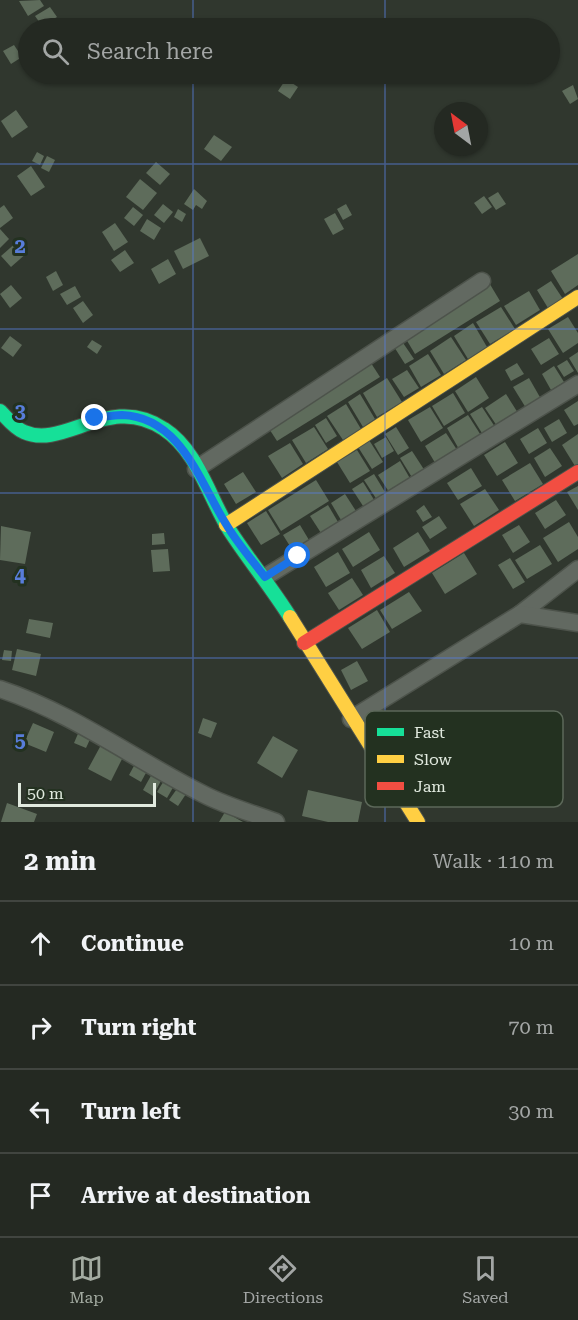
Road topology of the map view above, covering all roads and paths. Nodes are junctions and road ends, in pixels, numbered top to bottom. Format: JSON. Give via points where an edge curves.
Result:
{"nodes":[{"id":1,"x":482,"y":281,"type":"dead end"},
{"id":2,"x":578,"y":297,"type":"edge"},
{"id":3,"x":578,"y":384,"type":"edge"},
{"id":4,"x":0,"y":411,"type":"edge"},
{"id":5,"x":196,"y":469,"type":"junction"},
{"id":6,"x":578,"y":472,"type":"edge"},
{"id":7,"x":226,"y":525,"type":"junction"},
{"id":8,"x":578,"y":569,"type":"edge"},
{"id":9,"x":265,"y":577,"type":"junction"},
{"id":10,"x":520,"y":614,"type":"junction"},
{"id":11,"x":578,"y":623,"type":"edge"},
{"id":12,"x":304,"y":643,"type":"junction"},
{"id":13,"x":0,"y":690,"type":"edge"},
{"id":14,"x":351,"y":719,"type":"junction"},
{"id":15,"x":365,"y":741,"type":"edge"},
{"id":16,"x":408,"y":807,"type":"edge"},
{"id":17,"x":276,"y":822,"type":"edge"},
{"id":18,"x":418,"y":822,"type":"edge"}],
"edges":[{"from":1,"to":5,"type":"street"},
{"from":2,"to":7,"type":"street"},
{"from":3,"to":9,"type":"street"},
{"from":4,"to":5,"type":"street","via":[[24,433],[37,437],[95,418],[123,415],[145,420],[163,429],[179,444]]},
{"from":5,"to":7,"type":"street"},
{"from":6,"to":12,"type":"street"},
{"from":7,"to":9,"type":"street"},
{"from":8,"to":10,"type":"street"},
{"from":9,"to":12,"type":"street"},
{"from":10,"to":11,"type":"street"},
{"from":10,"to":14,"type":"street"},
{"from":12,"to":14,"type":"street"},
{"from":13,"to":17,"type":"street","via":[[106,738],[204,795]]},
{"from":14,"to":15,"type":"street"},
{"from":16,"to":18,"type":"street"}]}
